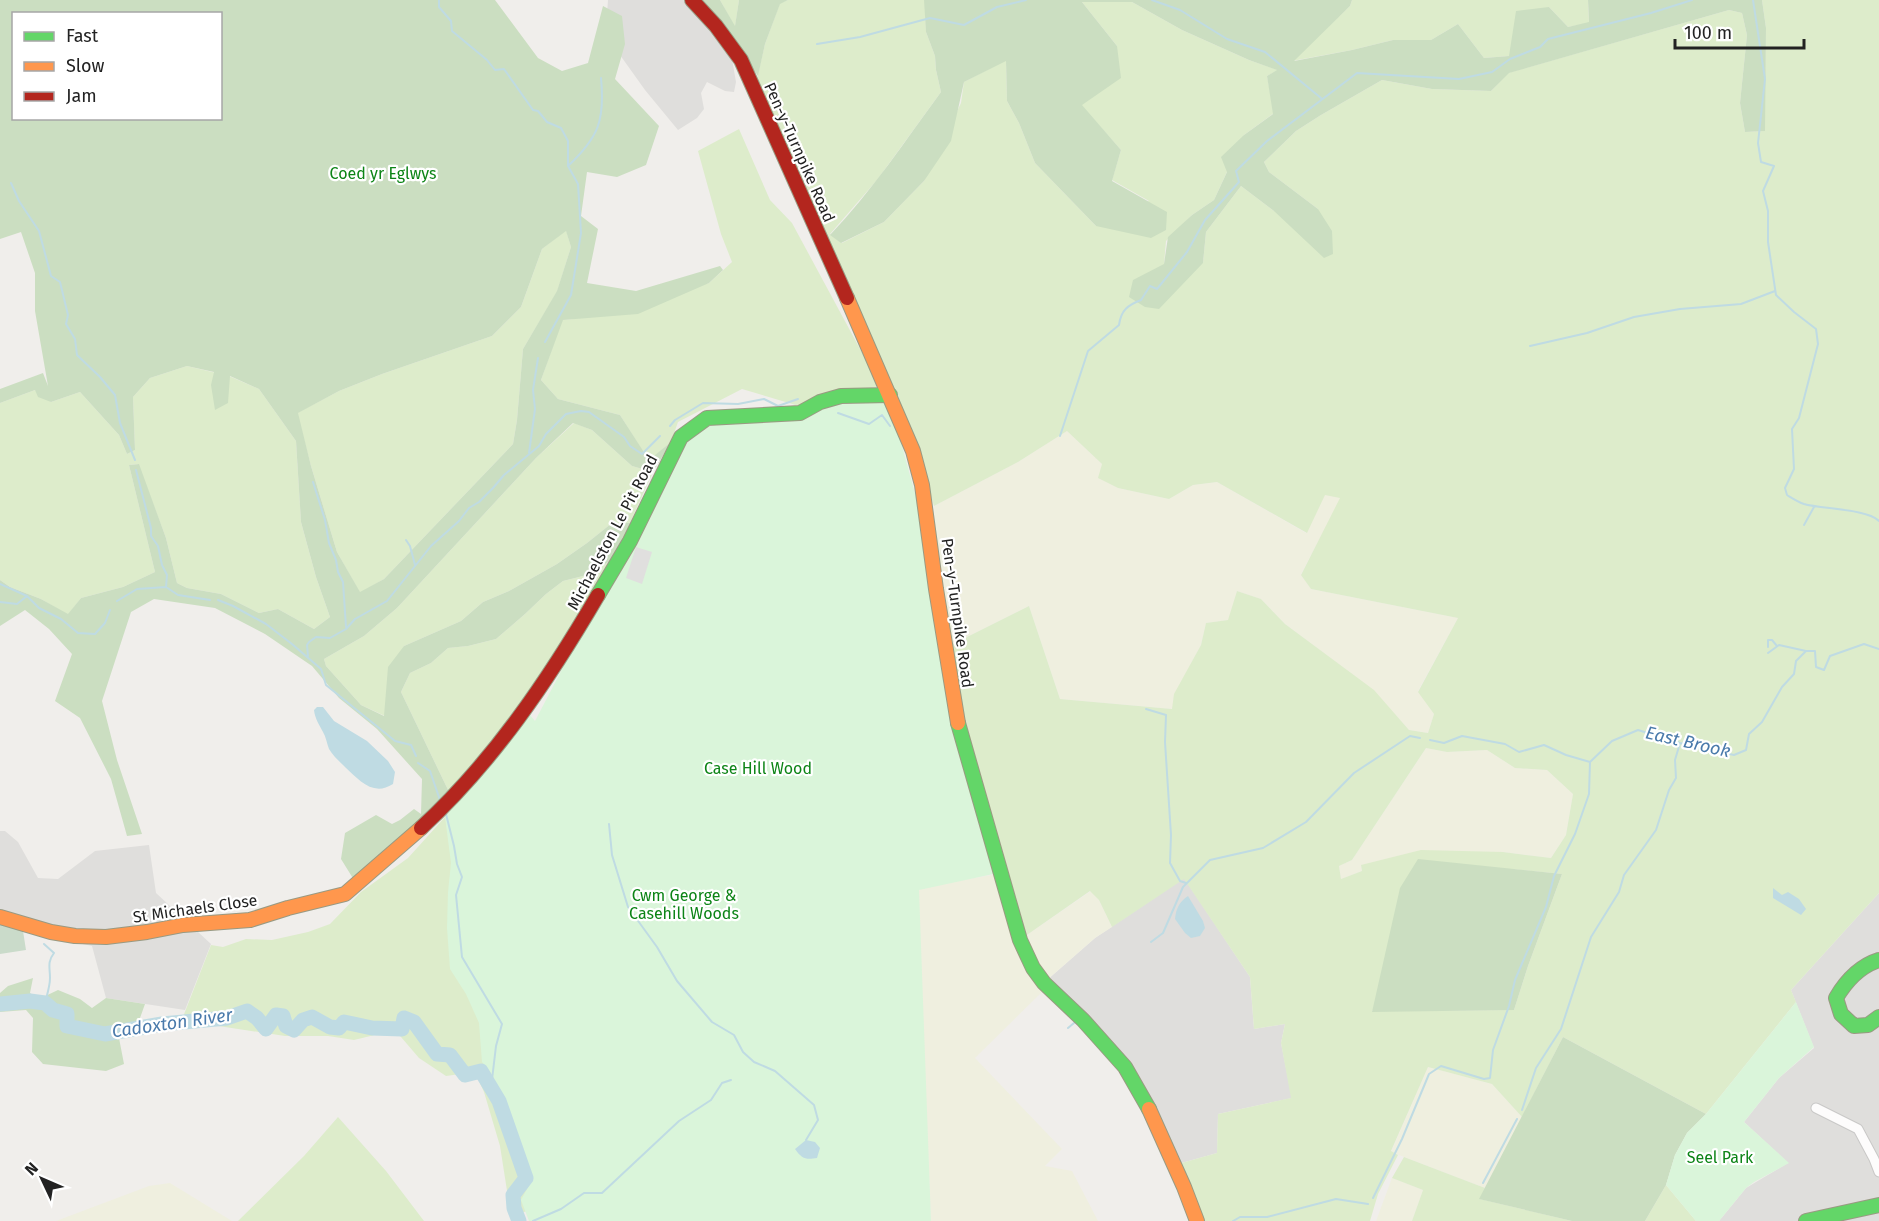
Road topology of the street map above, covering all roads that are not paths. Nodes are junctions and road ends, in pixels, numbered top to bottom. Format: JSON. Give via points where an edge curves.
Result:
{"nodes":[{"id":1,"x":692,"y":0,"type":"edge"},
{"id":2,"x":890,"y":395,"type":"junction"},
{"id":3,"x":437,"y":814,"type":"joint"},
{"id":4,"x":0,"y":916,"type":"edge"},
{"id":5,"x":1879,"y":960,"type":"edge"},
{"id":6,"x":1879,"y":1017,"type":"edge"},
{"id":7,"x":1816,"y":1108,"type":"dead end"},
{"id":8,"x":1879,"y":1172,"type":"edge"},
{"id":9,"x":1879,"y":1205,"type":"edge"},
{"id":10,"x":1197,"y":1221,"type":"edge"},
{"id":11,"x":1806,"y":1221,"type":"edge"}],
"edges":[{"from":1,"to":2,"type":"street","name":"Pen-y-Turnpike Road","via":[[741,60]]},
{"from":2,"to":3,"type":"street","name":"Michaelston Le Pit Road","via":[[841,396],[801,413],[707,417],[681,437],[630,541],[567,649],[513,726]]},
{"from":2,"to":10,"type":"street","name":"Pen-y-Turnpike Road","via":[[922,485],[959,727],[1020,940],[1044,982],[1125,1067],[1148,1107]]},
{"from":3,"to":4,"type":"street","name":"St Michaels Close","via":[[345,894],[250,920],[106,937],[51,932]]},
{"from":5,"to":6,"type":"street","via":[[1868,964],[1841,987],[1836,998],[1841,1014],[1854,1026],[1868,1025]]},
{"from":7,"to":8,"type":"street","via":[[1858,1129]]},
{"from":9,"to":11,"type":"street"}]}
